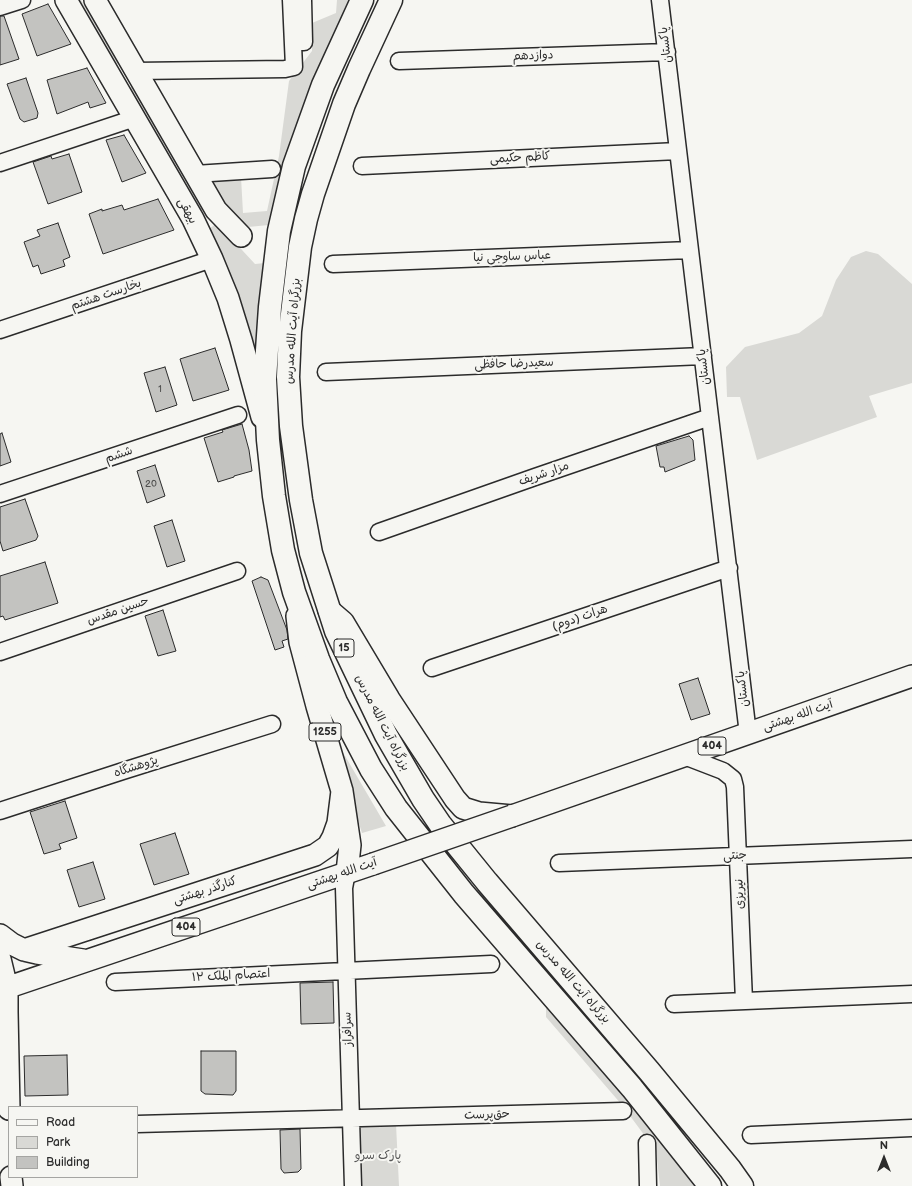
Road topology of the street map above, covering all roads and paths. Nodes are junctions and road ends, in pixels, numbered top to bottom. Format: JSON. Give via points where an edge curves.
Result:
{"nodes":[{"id":1,"x":22,"y":0,"type":"edge"},
{"id":2,"x":66,"y":0,"type":"edge"},
{"id":3,"x":95,"y":0,"type":"edge"},
{"id":4,"x":291,"y":0,"type":"edge"},
{"id":5,"x":303,"y":0,"type":"edge"},
{"id":6,"x":362,"y":0,"type":"edge"},
{"id":7,"x":391,"y":0,"type":"edge"},
{"id":8,"x":660,"y":0,"type":"edge"},
{"id":9,"x":0,"y":7,"type":"edge"},
{"id":10,"x":298,"y":42,"type":"junction"},
{"id":11,"x":666,"y":52,"type":"junction"},
{"id":12,"x":399,"y":61,"type":"dead end"},
{"id":13,"x":136,"y":71,"type":"junction"},
{"id":14,"x":114,"y":83,"type":"junction"},
{"id":15,"x":135,"y":118,"type":"junction"},
{"id":16,"x":678,"y":151,"type":"junction"},
{"id":17,"x":0,"y":163,"type":"edge"},
{"id":18,"x":362,"y":166,"type":"dead end"},
{"id":19,"x":272,"y":169,"type":"dead end"},
{"id":20,"x":195,"y":174,"type":"junction"},
{"id":21,"x":216,"y":210,"type":"junction"},
{"id":22,"x":193,"y":219,"type":"junction"},
{"id":23,"x":241,"y":236,"type":"dead end"},
{"id":24,"x":690,"y":250,"type":"junction"},
{"id":25,"x":212,"y":259,"type":"junction"},
{"id":26,"x":333,"y":264,"type":"dead end"},
{"id":27,"x":0,"y":330,"type":"edge"},
{"id":28,"x":703,"y":356,"type":"junction"},
{"id":29,"x":326,"y":372,"type":"dead end"},
{"id":30,"x":238,"y":415,"type":"dead end"},
{"id":31,"x":710,"y":417,"type":"junction"},
{"id":32,"x":268,"y":440,"type":"junction"},
{"id":33,"x":0,"y":494,"type":"edge"},
{"id":34,"x":379,"y":532,"type":"dead end"},
{"id":35,"x":728,"y":568,"type":"junction"},
{"id":36,"x":237,"y":571,"type":"dead end"},
{"id":37,"x":294,"y":592,"type":"junction"},
{"id":38,"x":329,"y":610,"type":"junction"},
{"id":39,"x":0,"y":652,"type":"edge"},
{"id":40,"x":432,"y":668,"type":"dead end"},
{"id":41,"x":912,"y":676,"type":"edge"},
{"id":42,"x":272,"y":724,"type":"dead end"},
{"id":43,"x":748,"y":734,"type":"junction"},
{"id":44,"x":691,"y":759,"type":"junction"},
{"id":45,"x":342,"y":791,"type":"junction"},
{"id":46,"x":0,"y":812,"type":"edge"},
{"id":47,"x":512,"y":816,"type":"junction"},
{"id":48,"x":912,"y":849,"type":"edge"},
{"id":49,"x":738,"y":856,"type":"junction"},
{"id":50,"x":559,"y":862,"type":"dead end"},
{"id":51,"x":347,"y":872,"type":"junction"},
{"id":52,"x":222,"y":886,"type":"junction"},
{"id":53,"x":262,"y":901,"type":"junction"},
{"id":54,"x":137,"y":913,"type":"junction"},
{"id":55,"x":0,"y":935,"type":"edge"},
{"id":56,"x":125,"y":948,"type":"junction"},
{"id":57,"x":24,"y":950,"type":"junction"},
{"id":58,"x":0,"y":959,"type":"edge"},
{"id":59,"x":88,"y":961,"type":"junction"},
{"id":60,"x":491,"y":964,"type":"dead end"},
{"id":61,"x":346,"y":971,"type":"junction"},
{"id":62,"x":115,"y":982,"type":"dead end"},
{"id":63,"x":4,"y":989,"type":"edge"},
{"id":64,"x":912,"y":994,"type":"edge"},
{"id":65,"x":744,"y":1001,"type":"junction"},
{"id":66,"x":674,"y":1004,"type":"dead end"},
{"id":67,"x":9,"y":1106,"type":"edge"},
{"id":68,"x":623,"y":1111,"type":"dead end"},
{"id":69,"x":351,"y":1118,"type":"junction"},
{"id":70,"x":138,"y":1124,"type":"edge"},
{"id":71,"x":912,"y":1128,"type":"edge"},
{"id":72,"x":751,"y":1135,"type":"dead end"},
{"id":73,"x":647,"y":1143,"type":"dead end"},
{"id":74,"x":353,"y":1186,"type":"edge"},
{"id":75,"x":648,"y":1186,"type":"edge"},
{"id":76,"x":710,"y":1186,"type":"edge"},
{"id":77,"x":742,"y":1186,"type":"edge"}],
"edges":[{"from":1,"to":9,"type":"street"},
{"from":2,"to":14,"type":"main road","name":"بیهقی"},
{"from":3,"to":13,"type":"main road"},
{"from":4,"to":10,"type":"street"},
{"from":5,"to":10,"type":"street"},
{"from":6,"to":32,"type":"highway","name":"بزرگراه آیت الله مدرس","number":"15","via":[[323,85],[294,166],[279,230],[265,379]]},
{"from":7,"to":38,"type":"highway","name":"بزرگراه آیت الله مدرس","number":"15","via":[[347,97],[313,194],[300,247],[292,312],[288,377],[291,426],[311,553]]},
{"from":8,"to":11,"type":"street","name":"پاکستان"},
{"from":10,"to":13,"type":"street","via":[[294,67],[285,69]]},
{"from":11,"to":12,"type":"street","name":"دوازدهم"},
{"from":11,"to":16,"type":"street","name":"پاکستان"},
{"from":13,"to":14,"type":"main road"},
{"from":13,"to":20,"type":"main road"},
{"from":14,"to":15,"type":"main road","name":"بیهقی"},
{"from":15,"to":17,"type":"street"},
{"from":15,"to":22,"type":"main road","name":"بیهقی"},
{"from":16,"to":18,"type":"street","name":"کاظم حکیمی"},
{"from":16,"to":24,"type":"street","name":"پاکستان"},
{"from":19,"to":20,"type":"street"},
{"from":20,"to":21,"type":"main road"},
{"from":21,"to":22,"type":"main road","via":[[212,218],[205,222]]},
{"from":21,"to":23,"type":"main road"},
{"from":22,"to":25,"type":"main road","name":"بیهقی"},
{"from":24,"to":26,"type":"street","name":"عباس ساوجی نیا"},
{"from":24,"to":28,"type":"street","name":"پاکستان"},
{"from":25,"to":27,"type":"street","name":"بخارست هشتم"},
{"from":25,"to":32,"type":"main road","name":"بیهقی","via":[[241,340]]},
{"from":28,"to":29,"type":"street","name":"سعیدرضا حافظی"},
{"from":28,"to":31,"type":"street","name":"پاکستان"},
{"from":30,"to":33,"type":"street","name":"ششم"},
{"from":31,"to":34,"type":"street","name":"مزار شریف"},
{"from":31,"to":35,"type":"street","name":"پاکستان"},
{"from":32,"to":37,"type":"highway","name":"بزرگراه آیت الله مدرس","number":"15","via":[[280,534]]},
{"from":35,"to":40,"type":"street","name":"هرات (دوم)"},
{"from":35,"to":43,"type":"street","name":"پاکستان"},
{"from":36,"to":39,"type":"street","name":"حسین مقدس"},
{"from":37,"to":45,"type":"main road","number":"1255","via":[[300,642]]},
{"from":37,"to":76,"type":"highway","name":"بزرگراه آیت الله مدرس","number":"15","via":[[336,702],[371,769],[396,808],[464,894],[632,1088]]},
{"from":38,"to":47,"type":"main road","via":[[343,622],[393,705],[455,799],[463,808],[479,813]]},
{"from":38,"to":77,"type":"highway","name":"بزرگراه آیت الله مدرس","number":"15","via":[[336,631],[386,735],[440,824],[654,1077]]},
{"from":41,"to":43,"type":"main road","name":"آیت الله بهشتی","number":"404"},
{"from":42,"to":46,"type":"street","name":"پژوهشگاه"},
{"from":43,"to":44,"type":"main road","name":"آیت الله بهشتی","number":"404"},
{"from":44,"to":47,"type":"main road","name":"آیت الله بهشتی","number":"404"},
{"from":44,"to":49,"type":"street","name":"نیریزی","via":[[723,771],[733,779]]},
{"from":45,"to":51,"type":"main road","number":"1255","via":[[350,845]]},
{"from":45,"to":52,"type":"main road","name":"کنارگذر بهشتی","via":[[338,823],[326,848],[309,858]]},
{"from":47,"to":51,"type":"main road","name":"آیت الله بهشتی","number":"404","bridge":true},
{"from":48,"to":49,"type":"street","name":"جنتی"},
{"from":49,"to":50,"type":"street","name":"جنتی"},
{"from":49,"to":65,"type":"street","name":"نیریزی"},
{"from":51,"to":53,"type":"main road","name":"آیت الله بهشتی","number":"404"},
{"from":51,"to":61,"type":"street","name":"سرافراز","number":"1255","via":[[344,888]]},
{"from":52,"to":53,"type":"main road"},
{"from":52,"to":54,"type":"main road","name":"کنارگذر بهشتی"},
{"from":53,"to":56,"type":"main road","name":"آیت الله بهشتی","number":"404"},
{"from":54,"to":56,"type":"main road"},
{"from":54,"to":57,"type":"main road","name":"کنارگذر بهشتی"},
{"from":55,"to":57,"type":"main road"},
{"from":56,"to":59,"type":"main road","name":"آیت الله بهشتی","number":"404"},
{"from":57,"to":59,"type":"main road"},
{"from":58,"to":63,"type":"main road"},
{"from":59,"to":63,"type":"main road","name":"آیت الله بهشتی","number":"404"},
{"from":60,"to":61,"type":"street","name":"اعتصام الملک ۱۲"},
{"from":61,"to":62,"type":"street","name":"اعتصام الملک ۱۲"},
{"from":61,"to":69,"type":"street","name":"سرافراز","number":"1255"},
{"from":63,"to":67,"type":"main road","via":[[7,1012]]},
{"from":64,"to":65,"type":"street"},
{"from":65,"to":66,"type":"street"},
{"from":68,"to":69,"type":"street","name":"حق‌پرست"},
{"from":69,"to":70,"type":"street","name":"حق‌پرست"},
{"from":69,"to":74,"type":"street","name":"سرافراز","number":"1255"},
{"from":71,"to":72,"type":"street"},
{"from":73,"to":75,"type":"street"}]}
